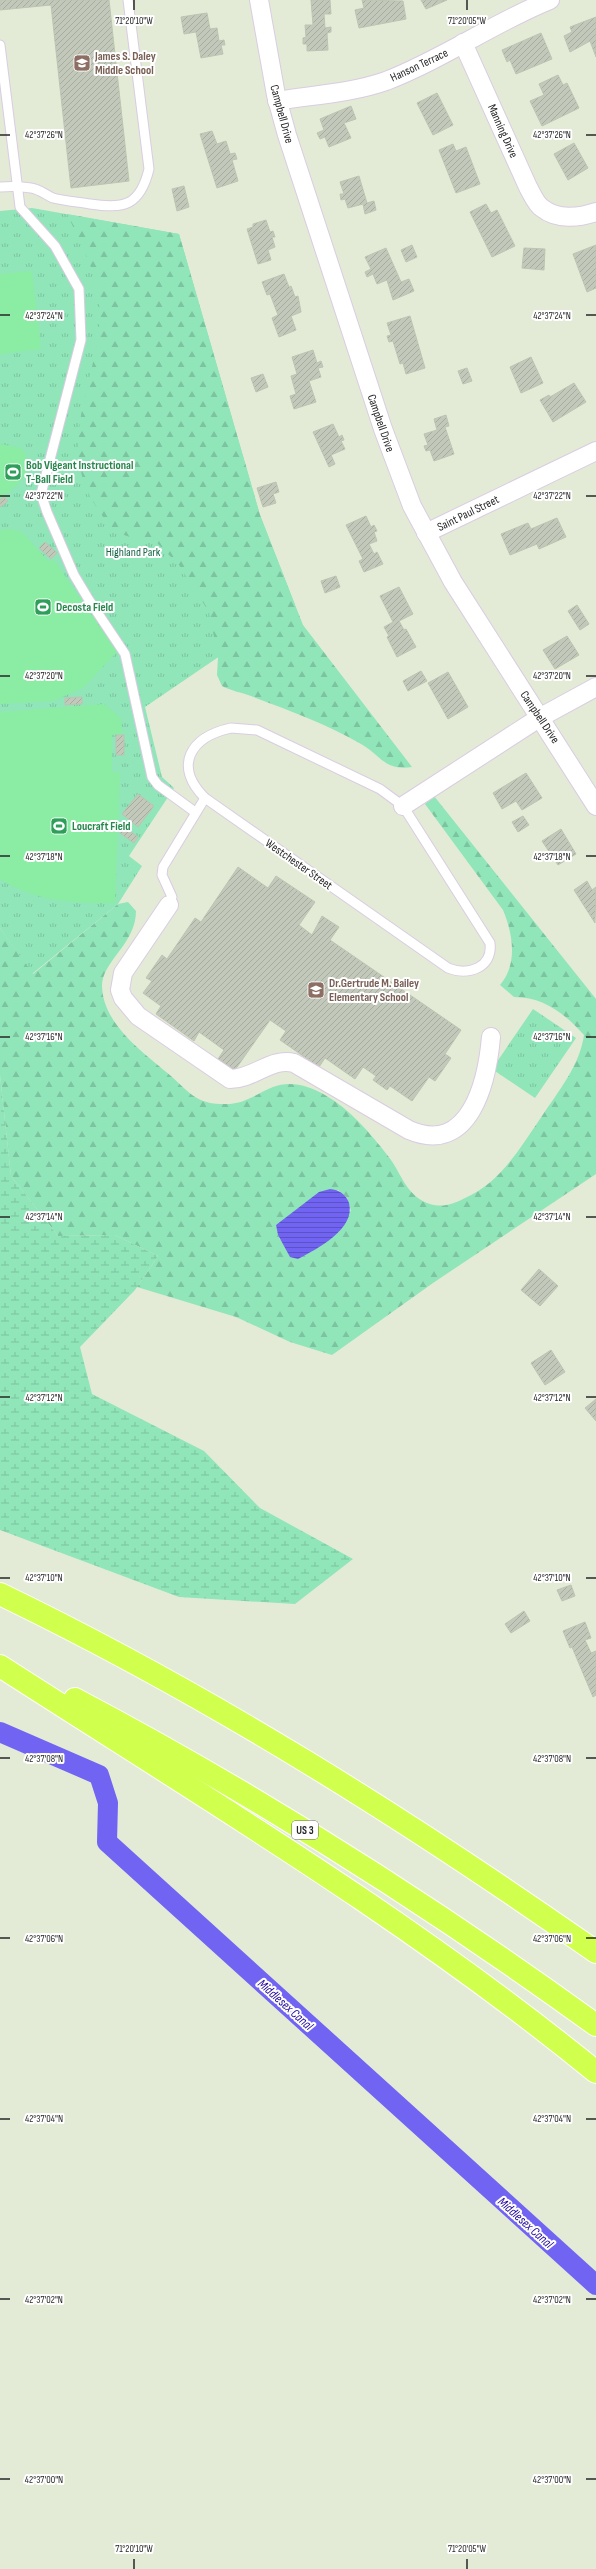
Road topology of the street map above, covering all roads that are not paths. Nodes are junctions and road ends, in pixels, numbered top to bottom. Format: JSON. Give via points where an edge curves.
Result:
{"nodes":[{"id":1,"x":128,"y":0,"type":"edge"},
{"id":2,"x":258,"y":0,"type":"edge"},
{"id":3,"x":550,"y":0,"type":"edge"},
{"id":4,"x":463,"y":43,"type":"junction"},
{"id":5,"x":0,"y":45,"type":"edge"},
{"id":6,"x":3,"y":98,"type":"edge"},
{"id":7,"x":277,"y":101,"type":"junction"},
{"id":8,"x":17,"y":186,"type":"junction"},
{"id":9,"x":0,"y":187,"type":"edge"},
{"id":10,"x":596,"y":212,"type":"edge"},
{"id":11,"x":596,"y":451,"type":"edge"},
{"id":12,"x":426,"y":533,"type":"junction"},
{"id":13,"x":596,"y":687,"type":"edge"},
{"id":14,"x":539,"y":718,"type":"junction"},
{"id":15,"x":205,"y":798,"type":"junction"},
{"id":16,"x":403,"y":806,"type":"junction"},
{"id":17,"x":596,"y":806,"type":"edge"},
{"id":18,"x":195,"y":812,"type":"junction"},
{"id":19,"x":169,"y":904,"type":"joint"},
{"id":20,"x":491,"y":1037,"type":"dead end"},
{"id":21,"x":0,"y":1594,"type":"edge"},
{"id":22,"x":0,"y":1659,"type":"edge"},
{"id":23,"x":0,"y":1666,"type":"edge"},
{"id":24,"x":440,"y":1846,"type":"junction"},
{"id":25,"x":596,"y":1941,"type":"edge"},
{"id":26,"x":596,"y":1952,"type":"edge"},
{"id":27,"x":596,"y":2025,"type":"edge"},
{"id":28,"x":596,"y":2072,"type":"edge"}],
"edges":[{"from":1,"to":8,"type":"lane","via":[[149,170],[143,190],[130,203],[103,206],[66,201],[33,188]]},
{"from":2,"to":7,"type":"street","name":"Campbell Drive"},
{"from":3,"to":4,"type":"street","name":"Hanson Terrace"},
{"from":4,"to":7,"type":"street","name":"Hanson Terrace","via":[[384,82]]},
{"from":4,"to":10,"type":"street","name":"Manning Drive","via":[[528,187],[541,208],[551,214],[568,217],[586,216]]},
{"from":5,"to":6,"type":"lane"},
{"from":6,"to":8,"type":"lane"},
{"from":7,"to":12,"type":"street","name":"Campbell Drive","via":[[383,429],[412,506]]},
{"from":8,"to":9,"type":"lane"},
{"from":8,"to":18,"type":"lane","via":[[20,208],[55,246],[79,289],[81,340],[42,486],[43,500],[74,575],[125,654],[152,777],[158,785]]},
{"from":11,"to":12,"type":"street","name":"Saint Paul Street"},
{"from":12,"to":14,"type":"street","name":"Campbell Drive","via":[[453,582]]},
{"from":13,"to":14,"type":"street"},
{"from":14,"to":16,"type":"street"},
{"from":14,"to":17,"type":"street","name":"Campbell Drive","via":[[555,739]]},
{"from":15,"to":16,"type":"lane","name":"Westchester Street","via":[[196,789],[190,776],[190,761],[197,743],[216,731],[244,728],[257,730],[355,776],[380,789]]},
{"from":15,"to":16,"type":"lane","name":"Westchester Street","via":[[448,968],[464,973],[479,968],[489,956],[490,943]]},
{"from":15,"to":18,"type":"lane"},
{"from":18,"to":19,"type":"lane","via":[[163,866],[162,875],[172,897]]},
{"from":19,"to":20,"type":"street","via":[[123,973],[120,990],[123,998],[138,1016],[230,1078],[243,1077],[280,1062],[294,1063],[409,1130],[429,1136],[459,1126],[468,1118],[487,1069]]},
{"from":21,"to":24,"type":"highway","via":[[81,1635],[255,1732]]},
{"from":22,"to":27,"type":"highway","number":"US 3","via":[[144,1736],[331,1846],[444,1919]]},
{"from":23,"to":28,"type":"highway","via":[[413,1934],[527,2017]]},
{"from":24,"to":25,"type":"highway"},
{"from":24,"to":26,"type":"highway"}]}
